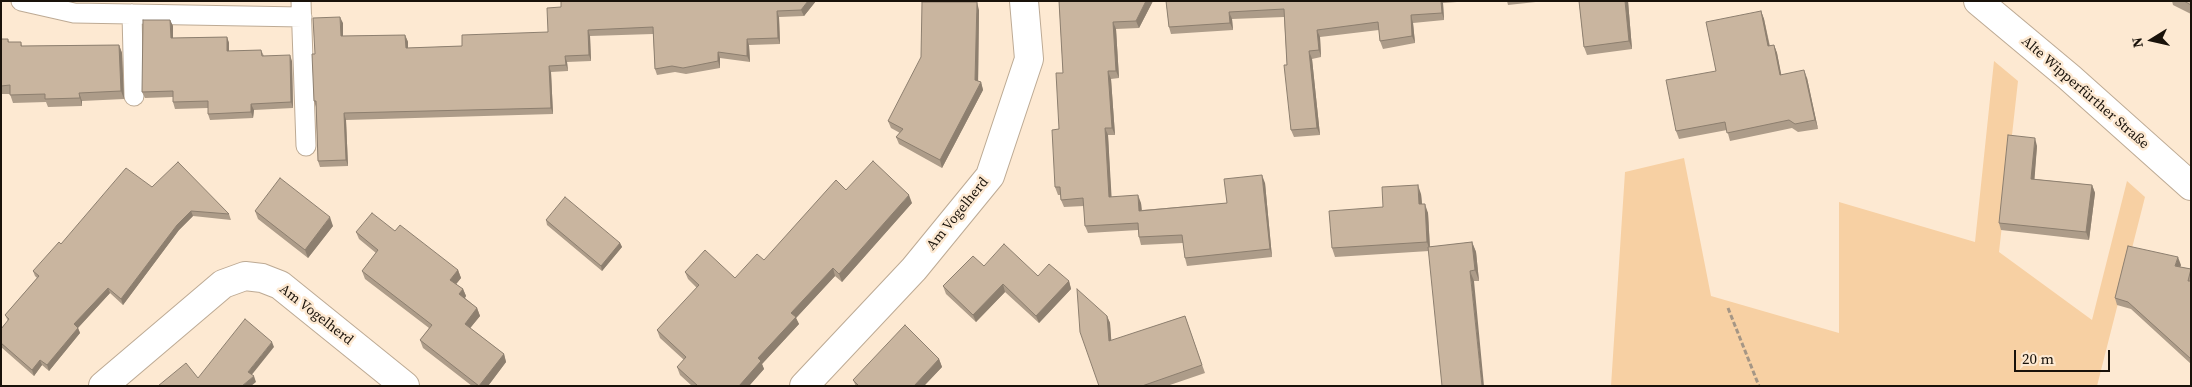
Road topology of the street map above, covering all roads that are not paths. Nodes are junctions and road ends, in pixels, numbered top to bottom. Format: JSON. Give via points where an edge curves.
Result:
{"nodes":[{"id":1,"x":21,"y":1,"type":"edge"},
{"id":2,"x":1024,"y":1,"type":"edge"},
{"id":3,"x":1978,"y":1,"type":"edge"},
{"id":4,"x":301,"y":9,"type":"edge"},
{"id":5,"x":132,"y":14,"type":"junction"},
{"id":6,"x":134,"y":96,"type":"dead end"},
{"id":7,"x":306,"y":146,"type":"dead end"},
{"id":8,"x":2191,"y":186,"type":"edge"},
{"id":9,"x":104,"y":386,"type":"edge"},
{"id":10,"x":405,"y":386,"type":"edge"},
{"id":11,"x":804,"y":386,"type":"edge"}],
"edges":[{"from":1,"to":5,"type":"lane","via":[[74,13]]},
{"from":2,"to":11,"type":"street","name":"Am Vogelherd","via":[[1029,59],[990,176],[914,268]]},
{"from":3,"to":8,"type":"street","name":"Alte Wipperfürther Straße"},
{"from":4,"to":5,"type":"lane"},
{"from":4,"to":7,"type":"lane"},
{"from":5,"to":6,"type":"lane"},
{"from":9,"to":10,"type":"street","name":"Am Vogelherd","via":[[222,284],[246,276],[280,285]]}]}
